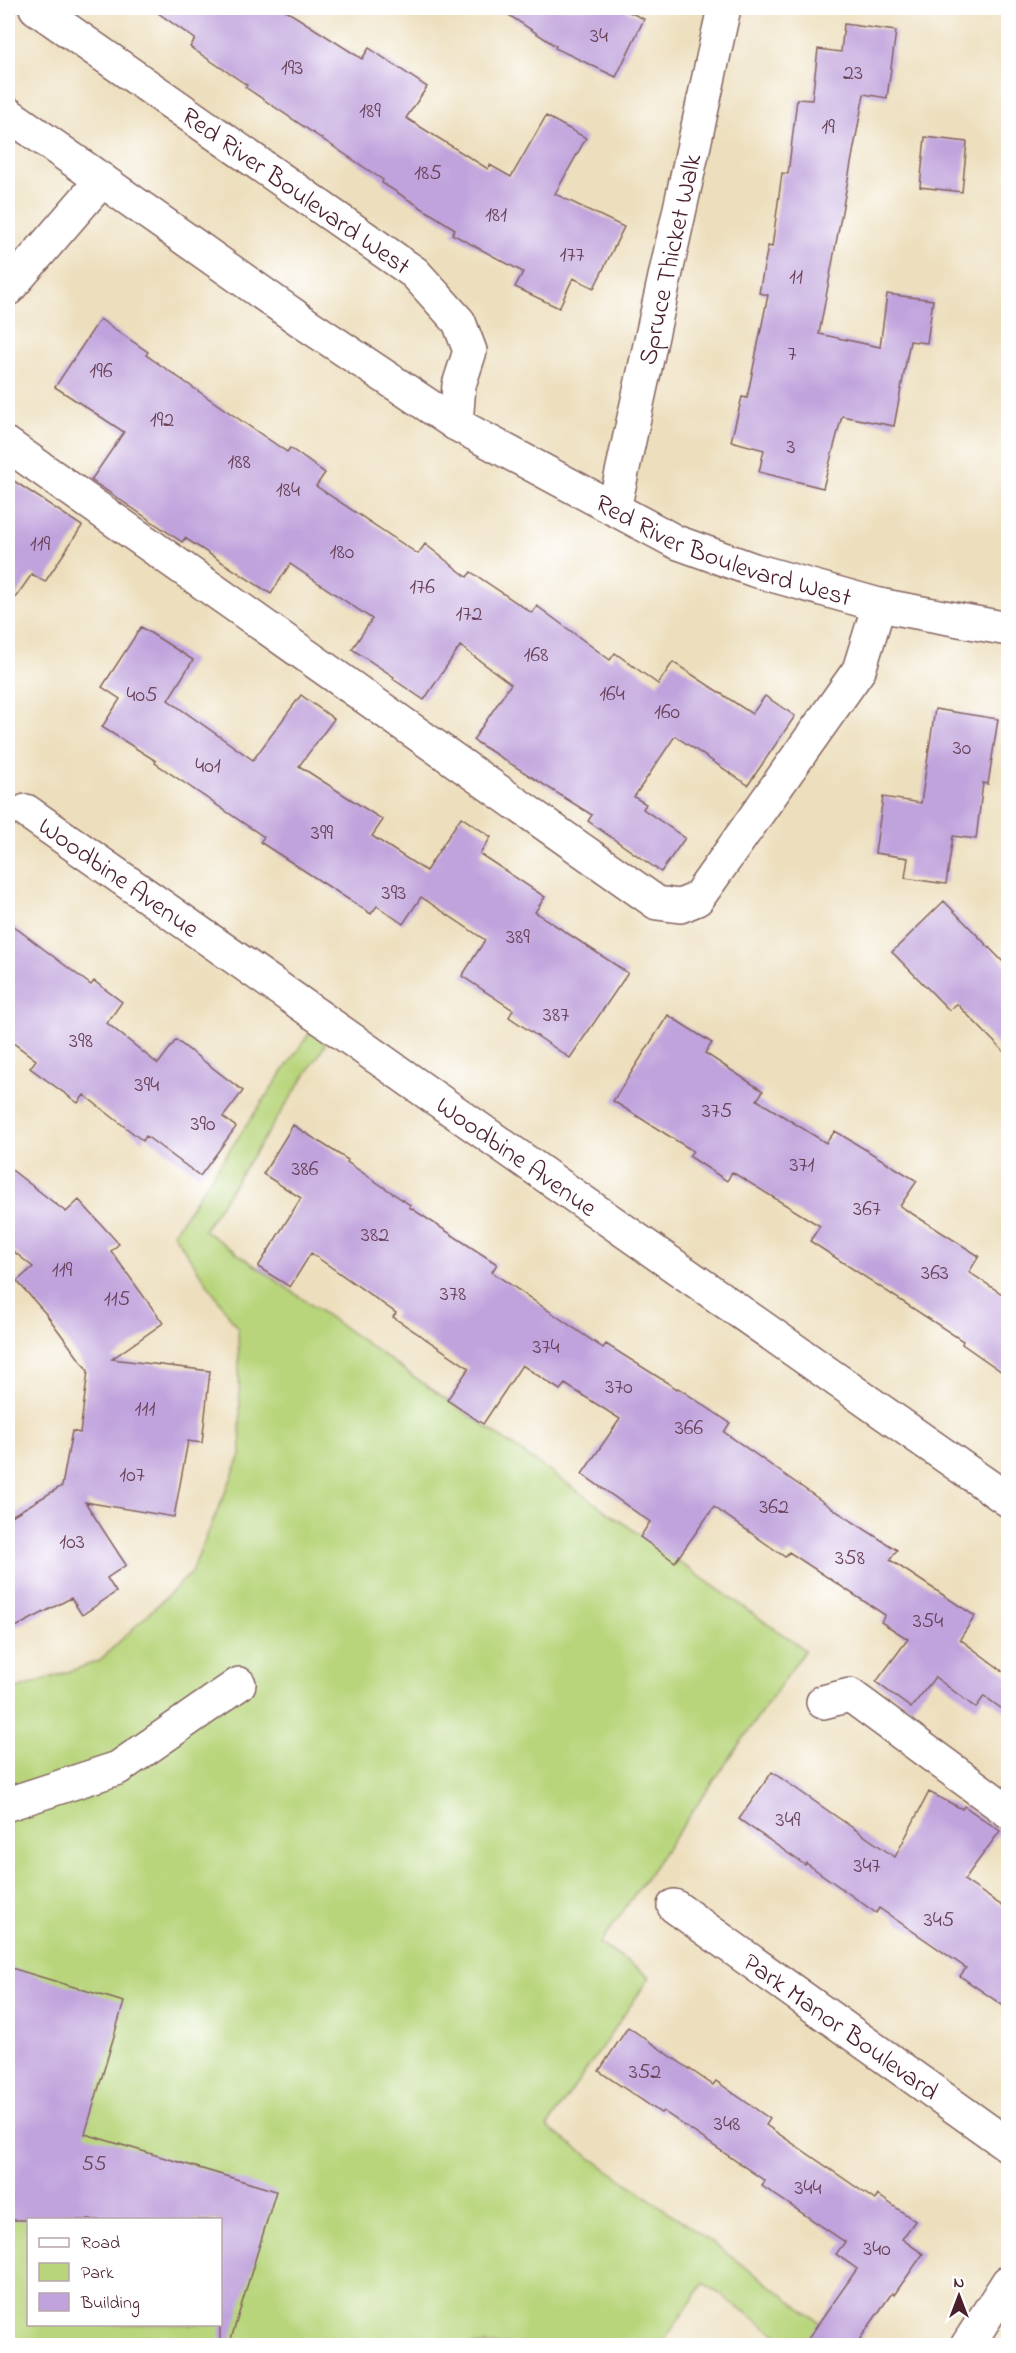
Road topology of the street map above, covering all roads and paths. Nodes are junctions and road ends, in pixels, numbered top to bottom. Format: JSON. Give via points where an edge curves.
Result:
{"nodes":[{"id":1,"x":36,"y":8,"type":"edge"},
{"id":2,"x":724,"y":8,"type":"edge"},
{"id":3,"x":8,"y":114,"type":"edge"},
{"id":4,"x":102,"y":180,"type":"junction"},
{"id":5,"x":8,"y":289,"type":"edge"},
{"id":6,"x":456,"y":424,"type":"junction"},
{"id":7,"x":8,"y":445,"type":"edge"},
{"id":8,"x":614,"y":509,"type":"junction"},
{"id":9,"x":879,"y":605,"type":"junction"},
{"id":10,"x":1008,"y":629,"type":"edge"},
{"id":11,"x":26,"y":811,"type":"dead end"},
{"id":12,"x":1008,"y":1500,"type":"edge"},
{"id":13,"x":239,"y":1684,"type":"dead end"},
{"id":14,"x":823,"y":1702,"type":"dead end"},
{"id":15,"x":8,"y":1804,"type":"edge"},
{"id":16,"x":1008,"y":1811,"type":"edge"},
{"id":17,"x":674,"y":1906,"type":"dead end"},
{"id":18,"x":1008,"y":2145,"type":"edge"},
{"id":19,"x":1008,"y":2282,"type":"edge"},
{"id":20,"x":967,"y":2346,"type":"edge"}],
"edges":[{"from":1,"to":6,"type":"street","name":"Red River Boulevard West","via":[[415,273],[459,322],[471,351],[459,385]]},
{"from":2,"to":8,"type":"street","name":"Spruce Thicket Walk"},
{"from":3,"to":4,"type":"street","name":"Red River Boulevard West"},
{"from":4,"to":5,"type":"street"},
{"from":4,"to":6,"type":"street","name":"Red River Boulevard West"},
{"from":6,"to":8,"type":"street","name":"Red River Boulevard West"},
{"from":7,"to":9,"type":"street","via":[[657,903],[680,906],[697,899],[858,670]]},
{"from":8,"to":9,"type":"street","name":"Red River Boulevard West","via":[[676,542],[754,570]]},
{"from":9,"to":10,"type":"street","name":"Red River Boulevard West"},
{"from":11,"to":12,"type":"street","name":"Woodbine Avenue"},
{"from":13,"to":15,"type":"street","via":[[118,1768]]},
{"from":14,"to":16,"type":"street","via":[[850,1695]]},
{"from":17,"to":18,"type":"street","name":"Park Manor Boulevard"},
{"from":19,"to":20,"type":"street"}]}
